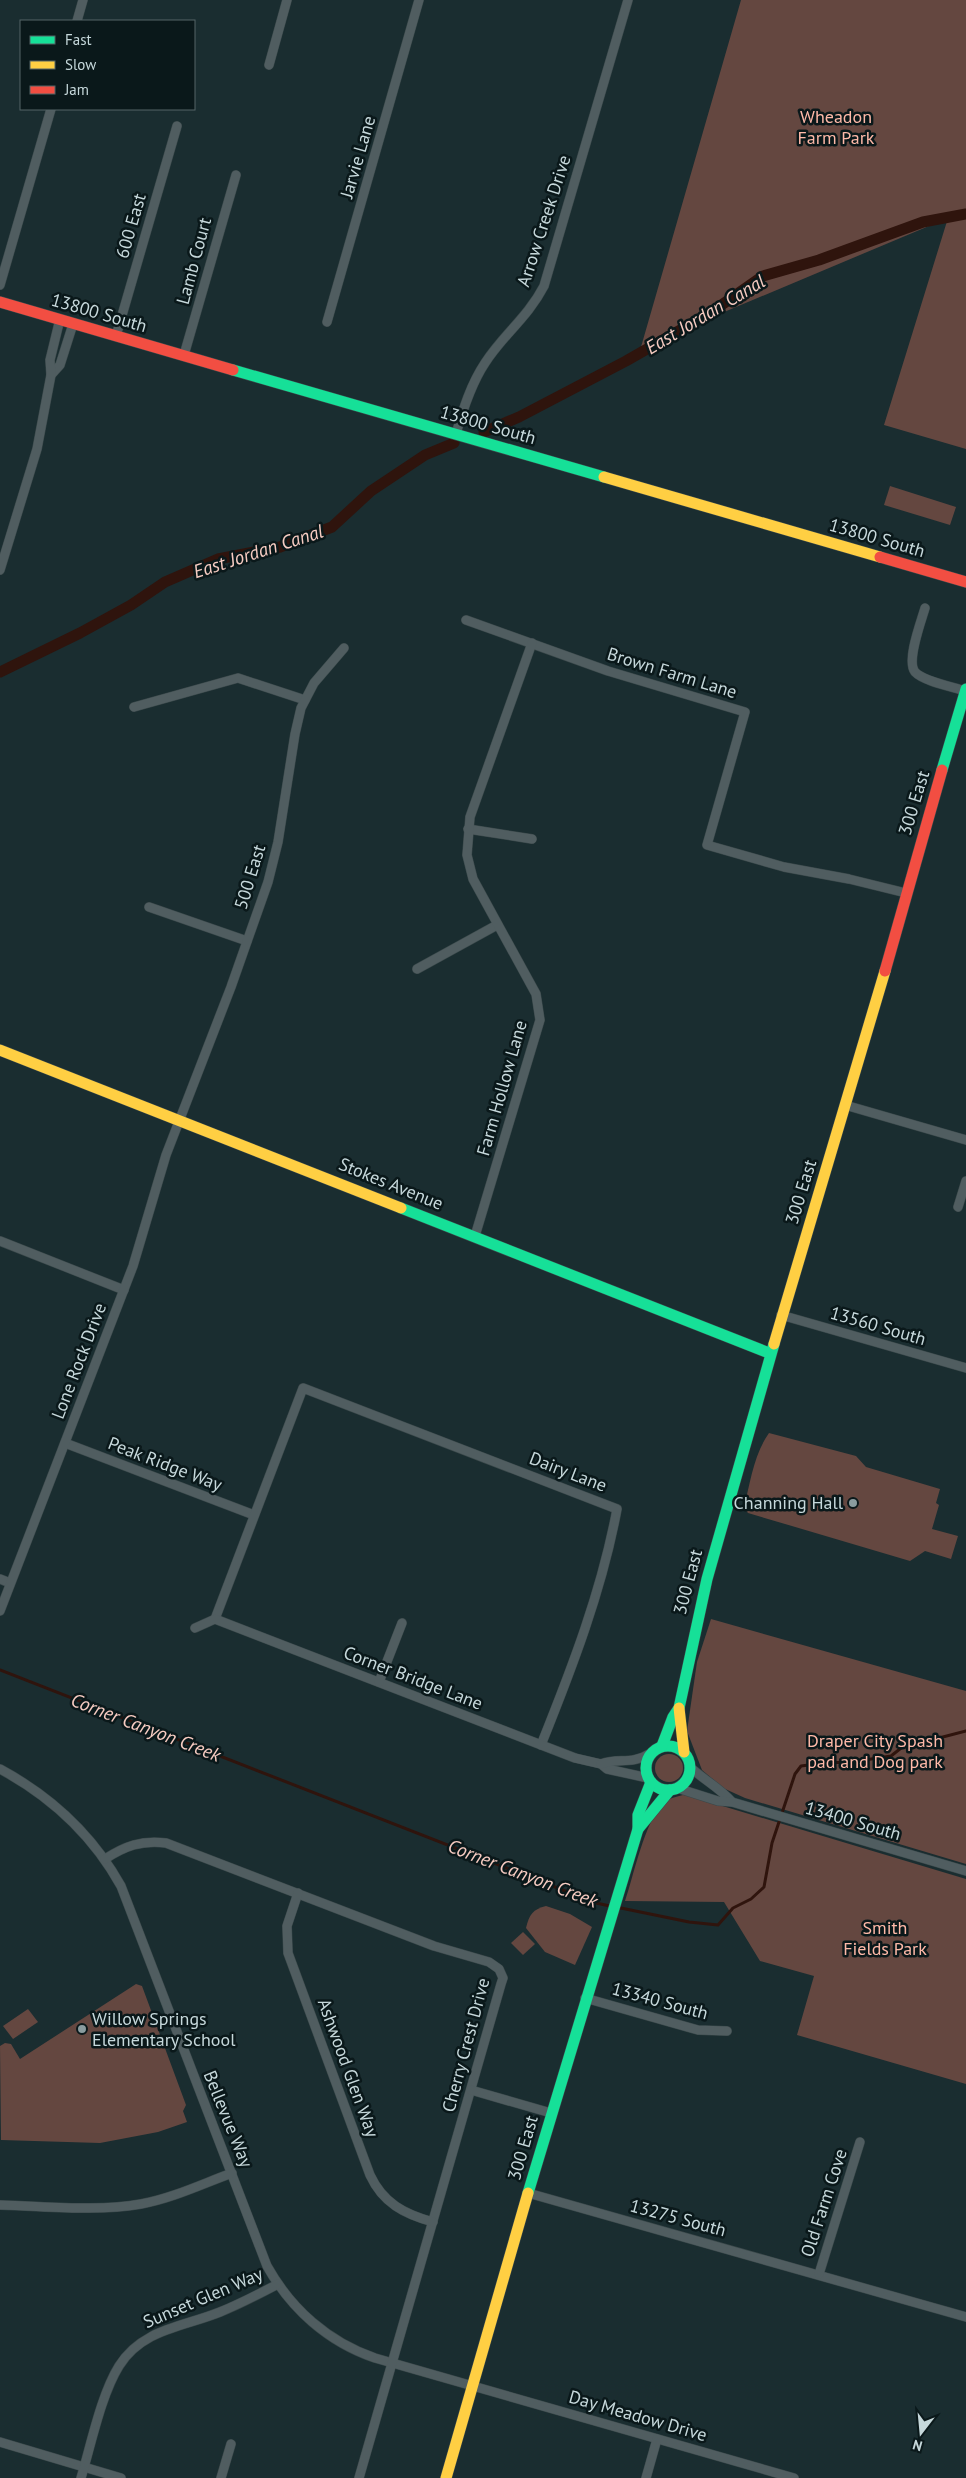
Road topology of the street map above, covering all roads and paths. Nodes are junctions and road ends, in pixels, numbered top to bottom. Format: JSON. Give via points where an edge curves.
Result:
{"nodes":[{"id":1,"x":83,"y":0,"type":"edge"},
{"id":2,"x":287,"y":0,"type":"edge"},
{"id":3,"x":419,"y":0,"type":"edge"},
{"id":4,"x":628,"y":0,"type":"edge"},
{"id":5,"x":77,"y":20,"type":"edge"},
{"id":6,"x":269,"y":65,"type":"dead end"},
{"id":7,"x":51,"y":110,"type":"edge"},
{"id":8,"x":177,"y":126,"type":"dead end"},
{"id":9,"x":236,"y":175,"type":"dead end"},
{"id":10,"x":0,"y":285,"type":"edge"},
{"id":11,"x":0,"y":302,"type":"edge"},
{"id":12,"x":60,"y":319,"type":"junction"},
{"id":13,"x":327,"y":322,"type":"dead end"},
{"id":14,"x":74,"y":324,"type":"junction"},
{"id":15,"x":116,"y":336,"type":"junction"},
{"id":16,"x":184,"y":355,"type":"junction"},
{"id":17,"x":51,"y":374,"type":"junction"},
{"id":18,"x":456,"y":434,"type":"junction"},
{"id":19,"x":5,"y":544,"type":"edge"},
{"id":20,"x":0,"y":570,"type":"edge"},
{"id":21,"x":966,"y":582,"type":"edge"},
{"id":22,"x":925,"y":608,"type":"dead end"},
{"id":23,"x":466,"y":620,"type":"dead end"},
{"id":24,"x":532,"y":643,"type":"junction"},
{"id":25,"x":344,"y":648,"type":"dead end"},
{"id":26,"x":966,"y":690,"type":"edge"},
{"id":27,"x":305,"y":700,"type":"junction"},
{"id":28,"x":134,"y":707,"type":"dead end"},
{"id":29,"x":468,"y":829,"type":"junction"},
{"id":30,"x":532,"y":839,"type":"dead end"},
{"id":31,"x":906,"y":892,"type":"junction"},
{"id":32,"x":149,"y":907,"type":"dead end"},
{"id":33,"x":497,"y":924,"type":"junction"},
{"id":34,"x":247,"y":941,"type":"junction"},
{"id":35,"x":417,"y":969,"type":"dead end"},
{"id":36,"x":0,"y":1050,"type":"edge"},
{"id":37,"x":845,"y":1105,"type":"junction"},
{"id":38,"x":180,"y":1119,"type":"junction"},
{"id":39,"x":966,"y":1140,"type":"edge"},
{"id":40,"x":966,"y":1181,"type":"edge"},
{"id":41,"x":958,"y":1207,"type":"dead end"},
{"id":42,"x":475,"y":1236,"type":"junction"},
{"id":43,"x":0,"y":1241,"type":"edge"},
{"id":44,"x":124,"y":1290,"type":"junction"},
{"id":45,"x":781,"y":1315,"type":"junction"},
{"id":46,"x":769,"y":1353,"type":"junction"},
{"id":47,"x":966,"y":1368,"type":"edge"},
{"id":48,"x":65,"y":1443,"type":"junction"},
{"id":49,"x":254,"y":1515,"type":"junction"},
{"id":50,"x":0,"y":1579,"type":"edge"},
{"id":51,"x":10,"y":1583,"type":"junction"},
{"id":52,"x":0,"y":1611,"type":"edge"},
{"id":53,"x":215,"y":1619,"type":"junction"},
{"id":54,"x":402,"y":1623,"type":"dead end"},
{"id":55,"x":195,"y":1628,"type":"dead end"},
{"id":56,"x":379,"y":1682,"type":"junction"},
{"id":57,"x":679,"y":1708,"type":"junction"},
{"id":58,"x":541,"y":1745,"type":"junction"},
{"id":59,"x":656,"y":1749,"type":"junction"},
{"id":60,"x":684,"y":1752,"type":"junction"},
{"id":61,"x":601,"y":1764,"type":"junction"},
{"id":62,"x":690,"y":1767,"type":"junction"},
{"id":63,"x":0,"y":1769,"type":"edge"},
{"id":64,"x":650,"y":1780,"type":"junction"},
{"id":65,"x":674,"y":1789,"type":"junction"},
{"id":66,"x":732,"y":1802,"type":"junction"},
{"id":67,"x":638,"y":1829,"type":"junction"},
{"id":68,"x":105,"y":1859,"type":"junction"},
{"id":69,"x":966,"y":1871,"type":"edge"},
{"id":70,"x":298,"y":1893,"type":"junction"},
{"id":71,"x":585,"y":1998,"type":"junction"},
{"id":72,"x":727,"y":2031,"type":"dead end"},
{"id":73,"x":471,"y":2090,"type":"junction"},
{"id":74,"x":551,"y":2113,"type":"junction"},
{"id":75,"x":860,"y":2142,"type":"dead end"},
{"id":76,"x":232,"y":2173,"type":"junction"},
{"id":77,"x":528,"y":2193,"type":"junction"},
{"id":78,"x":0,"y":2205,"type":"edge"},
{"id":79,"x":433,"y":2222,"type":"junction"},
{"id":80,"x":819,"y":2274,"type":"junction"},
{"id":81,"x":278,"y":2284,"type":"junction"},
{"id":82,"x":966,"y":2317,"type":"edge"},
{"id":83,"x":392,"y":2363,"type":"junction"},
{"id":84,"x":472,"y":2386,"type":"junction"},
{"id":85,"x":657,"y":2439,"type":"junction"},
{"id":86,"x":0,"y":2442,"type":"edge"},
{"id":87,"x":231,"y":2444,"type":"dead end"},
{"id":88,"x":84,"y":2467,"type":"junction"},
{"id":89,"x":81,"y":2478,"type":"edge"},
{"id":90,"x":121,"y":2478,"type":"edge"},
{"id":91,"x":221,"y":2478,"type":"edge"},
{"id":92,"x":359,"y":2478,"type":"edge"},
{"id":93,"x":446,"y":2478,"type":"edge"},
{"id":94,"x":646,"y":2478,"type":"edge"},
{"id":95,"x":794,"y":2478,"type":"edge"}],
"edges":[{"from":1,"to":5,"type":"street"},
{"from":2,"to":6,"type":"street"},
{"from":3,"to":13,"type":"street","name":"Jarvie Lane"},
{"from":4,"to":18,"type":"street","name":"Arrow Creek Drive","via":[[544,286],[530,310],[478,374]]},
{"from":7,"to":10,"type":"street"},
{"from":8,"to":15,"type":"street","name":"600 East"},
{"from":9,"to":16,"type":"street","name":"Lamb Court"},
{"from":11,"to":12,"type":"main road","name":"13800 South"},
{"from":12,"to":14,"type":"main road","name":"13800 South"},
{"from":12,"to":17,"type":"street","via":[[50,360]]},
{"from":14,"to":15,"type":"main road","name":"13800 South"},
{"from":14,"to":17,"type":"street","via":[[60,365]]},
{"from":15,"to":16,"type":"main road","name":"13800 South"},
{"from":16,"to":18,"type":"main road","name":"13800 South"},
{"from":17,"to":19,"type":"street","via":[[37,449]]},
{"from":18,"to":21,"type":"main road","name":"13800 South"},
{"from":19,"to":20,"type":"street"},
{"from":22,"to":26,"type":"street","via":[[911,662],[915,672],[927,679]]},
{"from":23,"to":24,"type":"street","name":"Brown Farm Lane"},
{"from":24,"to":29,"type":"street","name":"Farm Hollow Lane"},
{"from":24,"to":31,"type":"street","name":"Brown Farm Lane","via":[[640,681],[745,712],[707,845],[784,867]]},
{"from":25,"to":27,"type":"street","name":"500 East","via":[[320,674]]},
{"from":26,"to":31,"type":"main road","name":"300 East"},
{"from":27,"to":28,"type":"street","via":[[238,678]]},
{"from":27,"to":34,"type":"street","name":"500 East","via":[[296,725],[278,842]]},
{"from":29,"to":30,"type":"street"},
{"from":29,"to":33,"type":"street","name":"Farm Hollow Lane","via":[[469,868]]},
{"from":31,"to":37,"type":"main road","name":"300 East"},
{"from":32,"to":34,"type":"street"},
{"from":33,"to":35,"type":"street"},
{"from":33,"to":42,"type":"street","name":"Farm Hollow Lane","via":[[536,994],[540,1020]]},
{"from":34,"to":38,"type":"street","name":"500 East"},
{"from":36,"to":38,"type":"main road","name":"Stokes Avenue"},
{"from":37,"to":39,"type":"street"},
{"from":37,"to":45,"type":"main road","name":"300 East"},
{"from":38,"to":42,"type":"main road","name":"Stokes Avenue"},
{"from":38,"to":44,"type":"street","name":"Lone Rock Drive","via":[[166,1155],[142,1244]]},
{"from":40,"to":41,"type":"street"},
{"from":42,"to":46,"type":"main road","name":"Stokes Avenue"},
{"from":43,"to":44,"type":"street"},
{"from":44,"to":48,"type":"street","name":"Lone Rock Drive"},
{"from":45,"to":46,"type":"main road","name":"300 East"},
{"from":45,"to":47,"type":"street","name":"13560 South"},
{"from":46,"to":57,"type":"main road","name":"300 East","via":[[691,1639]]},
{"from":48,"to":49,"type":"street","name":"Peak Ridge Way"},
{"from":48,"to":51,"type":"street","name":"Lone Rock Drive"},
{"from":49,"to":53,"type":"street"},
{"from":49,"to":58,"type":"street","name":"Dairy Lane","via":[[303,1388],[616,1509],[612,1534],[582,1638]]},
{"from":50,"to":51,"type":"street"},
{"from":51,"to":52,"type":"street","name":"Lone Rock Drive"},
{"from":53,"to":55,"type":"street"},
{"from":53,"to":56,"type":"street","name":"Corner Bridge Lane"},
{"from":54,"to":56,"type":"street"},
{"from":56,"to":58,"type":"street","name":"Corner Bridge Lane"},
{"from":57,"to":59,"type":"main road","name":"300 East"},
{"from":57,"to":60,"type":"main road","name":"300 East"},
{"from":58,"to":61,"type":"street","name":"Corner Bridge Lane"},
{"from":59,"to":60,"type":"main road","via":[[673,1746]]},
{"from":59,"to":61,"type":"street","name":"Corner Bridge Lane","via":[[631,1762],[608,1761]]},
{"from":59,"to":64,"type":"main road","via":[[646,1764]]},
{"from":60,"to":62,"type":"main road"},
{"from":61,"to":64,"type":"street","name":"Corner Bridge Lane","via":[[607,1769]]},
{"from":62,"to":65,"type":"main road","via":[[687,1779]]},
{"from":62,"to":66,"type":"street","name":"13400 South"},
{"from":63,"to":68,"type":"street","name":"Bellevue Way","via":[[32,1786],[64,1812]]},
{"from":64,"to":65,"type":"main road","via":[[660,1788]]},
{"from":64,"to":67,"type":"main road","name":"300 East","via":[[638,1815]]},
{"from":65,"to":66,"type":"street","name":"13400 South"},
{"from":65,"to":67,"type":"main road","name":"300 East","via":[[660,1800],[650,1819]]},
{"from":66,"to":69,"type":"street","name":"13400 South"},
{"from":67,"to":71,"type":"main road","name":"300 East"},
{"from":68,"to":70,"type":"street","name":"Cherry Crest Drive","via":[[128,1845],[166,1843]]},
{"from":68,"to":76,"type":"street","name":"Bellevue Way","via":[[133,1913]]},
{"from":70,"to":73,"type":"street","name":"Cherry Crest Drive","via":[[434,1946],[489,1962],[499,1969],[502,1981]]},
{"from":70,"to":79,"type":"street","name":"Ashwood Glen Way","via":[[287,1926],[288,1953],[370,2175],[395,2208]]},
{"from":71,"to":72,"type":"street","name":"13340 South","via":[[698,2030]]},
{"from":71,"to":74,"type":"main road","name":"300 East"},
{"from":73,"to":74,"type":"street"},
{"from":73,"to":79,"type":"street","name":"Cherry Crest Drive"},
{"from":74,"to":77,"type":"main road","name":"300 East"},
{"from":75,"to":80,"type":"street","name":"Old Farm Cove"},
{"from":76,"to":78,"type":"street","via":[[141,2204],[101,2207]]},
{"from":76,"to":81,"type":"street","name":"Bellevue Way","via":[[263,2256]]},
{"from":77,"to":80,"type":"street","name":"13275 South"},
{"from":77,"to":84,"type":"main road","name":"300 East"},
{"from":79,"to":83,"type":"street","name":"Cherry Crest Drive"},
{"from":80,"to":82,"type":"street","name":"13275 South"},
{"from":81,"to":83,"type":"street","name":"Bellevue Way","via":[[304,2316],[326,2333],[356,2351]]},
{"from":81,"to":88,"type":"street","name":"Sunset Glen Way","via":[[231,2308],[150,2336],[128,2354],[112,2378]]},
{"from":83,"to":84,"type":"street","name":"Bellevue Way"},
{"from":83,"to":92,"type":"street","name":"Cherry Crest Drive"},
{"from":84,"to":85,"type":"street","name":"Day Meadow Drive"},
{"from":84,"to":93,"type":"main road","name":"300 East"},
{"from":85,"to":94,"type":"street"},
{"from":85,"to":95,"type":"street","name":"Day Meadow Drive"},
{"from":86,"to":88,"type":"street"},
{"from":87,"to":91,"type":"street"},
{"from":88,"to":89,"type":"street","name":"Sunset Glen Way"},
{"from":88,"to":90,"type":"street"}]}
